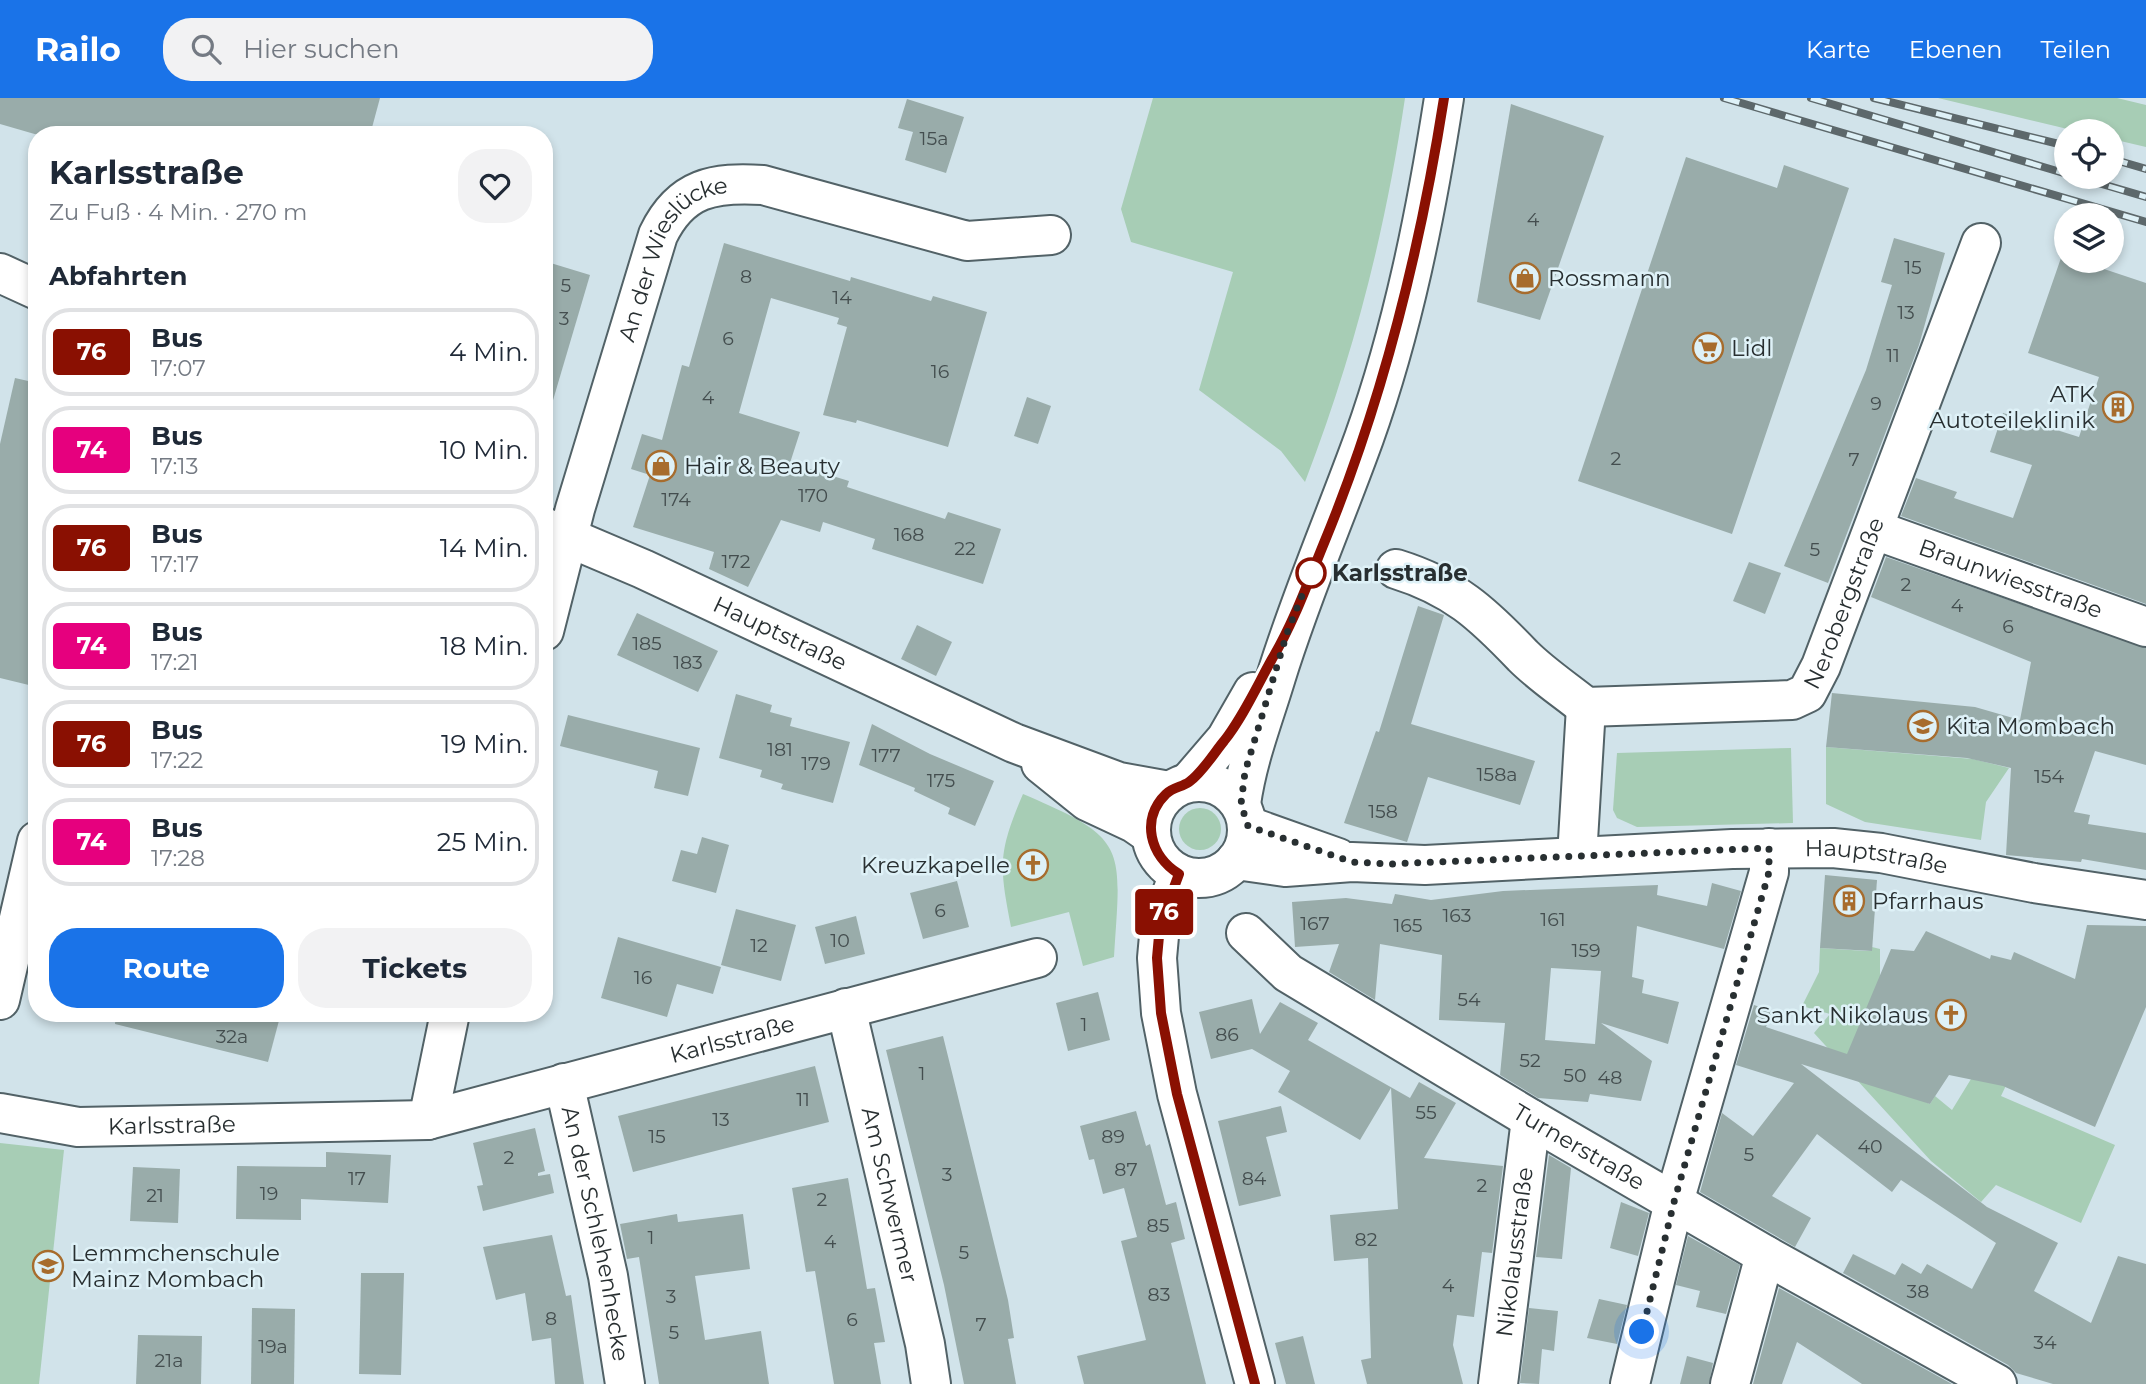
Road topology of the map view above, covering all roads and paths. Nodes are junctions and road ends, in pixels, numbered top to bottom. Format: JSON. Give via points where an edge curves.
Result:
{"nodes":[{"id":1,"x":1444,"y":98,"type":"edge"},
{"id":2,"x":1051,"y":235,"type":"dead end"},
{"id":3,"x":1981,"y":243,"type":"dead end"},
{"id":4,"x":0,"y":273,"type":"edge"},
{"id":5,"x":28,"y":286,"type":"edge"},
{"id":6,"x":1875,"y":530,"type":"junction"},
{"id":7,"x":557,"y":533,"type":"edge"},
{"id":8,"x":553,"y":563,"type":"edge"},
{"id":9,"x":1396,"y":569,"type":"dead end"},
{"id":10,"x":2146,"y":627,"type":"edge"},
{"id":11,"x":1287,"y":633,"type":"junction"},
{"id":12,"x":1586,"y":707,"type":"junction"},
{"id":13,"x":1014,"y":743,"type":"junction"},
{"id":14,"x":1179,"y":787,"type":"junction"},
{"id":15,"x":1242,"y":830,"type":"junction"},
{"id":16,"x":1150,"y":834,"type":"junction"},
{"id":17,"x":1769,"y":848,"type":"junction"},
{"id":18,"x":1577,"y":857,"type":"junction"},
{"id":19,"x":1179,"y":874,"type":"junction"},
{"id":20,"x":28,"y":880,"type":"edge"},
{"id":21,"x":2146,"y":900,"type":"edge"},
{"id":22,"x":1247,"y":933,"type":"dead end"},
{"id":23,"x":1037,"y":958,"type":"dead end"},
{"id":24,"x":0,"y":1000,"type":"edge"},
{"id":25,"x":846,"y":1008,"type":"junction"},
{"id":26,"x":448,"y":1022,"type":"edge"},
{"id":27,"x":564,"y":1083,"type":"junction"},
{"id":28,"x":0,"y":1113,"type":"edge"},
{"id":29,"x":1531,"y":1119,"type":"junction"},
{"id":30,"x":428,"y":1120,"type":"junction"},
{"id":31,"x":1674,"y":1202,"type":"junction"},
{"id":32,"x":1765,"y":1255,"type":"junction"},
{"id":33,"x":1993,"y":1383,"type":"edge"},
{"id":34,"x":625,"y":1384,"type":"edge"},
{"id":35,"x":931,"y":1384,"type":"edge"},
{"id":36,"x":1255,"y":1384,"type":"edge"},
{"id":37,"x":1498,"y":1384,"type":"edge"},
{"id":38,"x":1630,"y":1384,"type":"edge"},
{"id":39,"x":1730,"y":1384,"type":"edge"}],
"edges":[{"from":1,"to":11,"type":"street","via":[[1418,241],[1381,388]]},
{"from":2,"to":7,"type":"street","name":"An der Wieslücke","via":[[967,241],[763,185],[730,183],[690,195],[667,217],[658,235],[575,509]]},
{"from":3,"to":6,"type":"street","name":"Nerobergstraße"},
{"from":4,"to":5,"type":"street"},
{"from":6,"to":10,"type":"street","name":"Braunwiesstraße"},
{"from":6,"to":12,"type":"street","name":"Nerobergstraße","via":[[1807,693],[1792,700]]},
{"from":7,"to":8,"type":"street"},
{"from":7,"to":13,"type":"street","name":"Hauptstraße"},
{"from":9,"to":12,"type":"street","via":[[1428,580],[1476,609],[1524,657]]},
{"from":11,"to":14,"type":"street","via":[[1226,739]]},
{"from":11,"to":15,"type":"street","via":[[1251,749]]},
{"from":12,"to":18,"type":"street"},
{"from":13,"to":14,"type":"street","name":"Hauptstraße","via":[[1119,782]]},
{"from":13,"to":16,"type":"street","name":"Hauptstraße","via":[[1087,800]]},
{"from":14,"to":15,"type":"street","name":"Hauptstraße","via":[[1218,785],[1231,793]]},
{"from":14,"to":16,"type":"street","via":[[1155,810]]},
{"from":15,"to":18,"type":"street","name":"Hauptstraße","via":[[1352,862],[1425,864]]},
{"from":15,"to":19,"type":"street","via":[[1216,875]]},
{"from":16,"to":19,"type":"street","via":[[1159,858]]},
{"from":17,"to":18,"type":"street","name":"Hauptstraße"},
{"from":17,"to":21,"type":"street","name":"Hauptstraße","via":[[1881,853]]},
{"from":17,"to":31,"type":"street","via":[[1769,872]]},
{"from":19,"to":36,"type":"street","via":[[1160,925],[1161,1013],[1177,1094]]},
{"from":20,"to":24,"type":"street"},
{"from":22,"to":29,"type":"street","name":"Turnerstraße","via":[[1288,973]]},
{"from":23,"to":25,"type":"street","name":"Karlsstraße"},
{"from":25,"to":27,"type":"street","name":"Karlsstraße"},
{"from":25,"to":35,"type":"street","name":"Am Schwermer"},
{"from":26,"to":30,"type":"street"},
{"from":27,"to":30,"type":"street","name":"Karlsstraße"},
{"from":27,"to":34,"type":"street","name":"An der Schlehenhecke","via":[[608,1276]]},
{"from":28,"to":30,"type":"street","name":"Karlsstraße","via":[[78,1127]]},
{"from":29,"to":31,"type":"street","name":"Turnerstraße"},
{"from":29,"to":37,"type":"street","name":"Nikolausstraße"},
{"from":31,"to":32,"type":"street","name":"Turnerstraße"},
{"from":31,"to":38,"type":"street"},
{"from":32,"to":33,"type":"street","name":"Turnerstraße"},
{"from":32,"to":39,"type":"street"}]}
